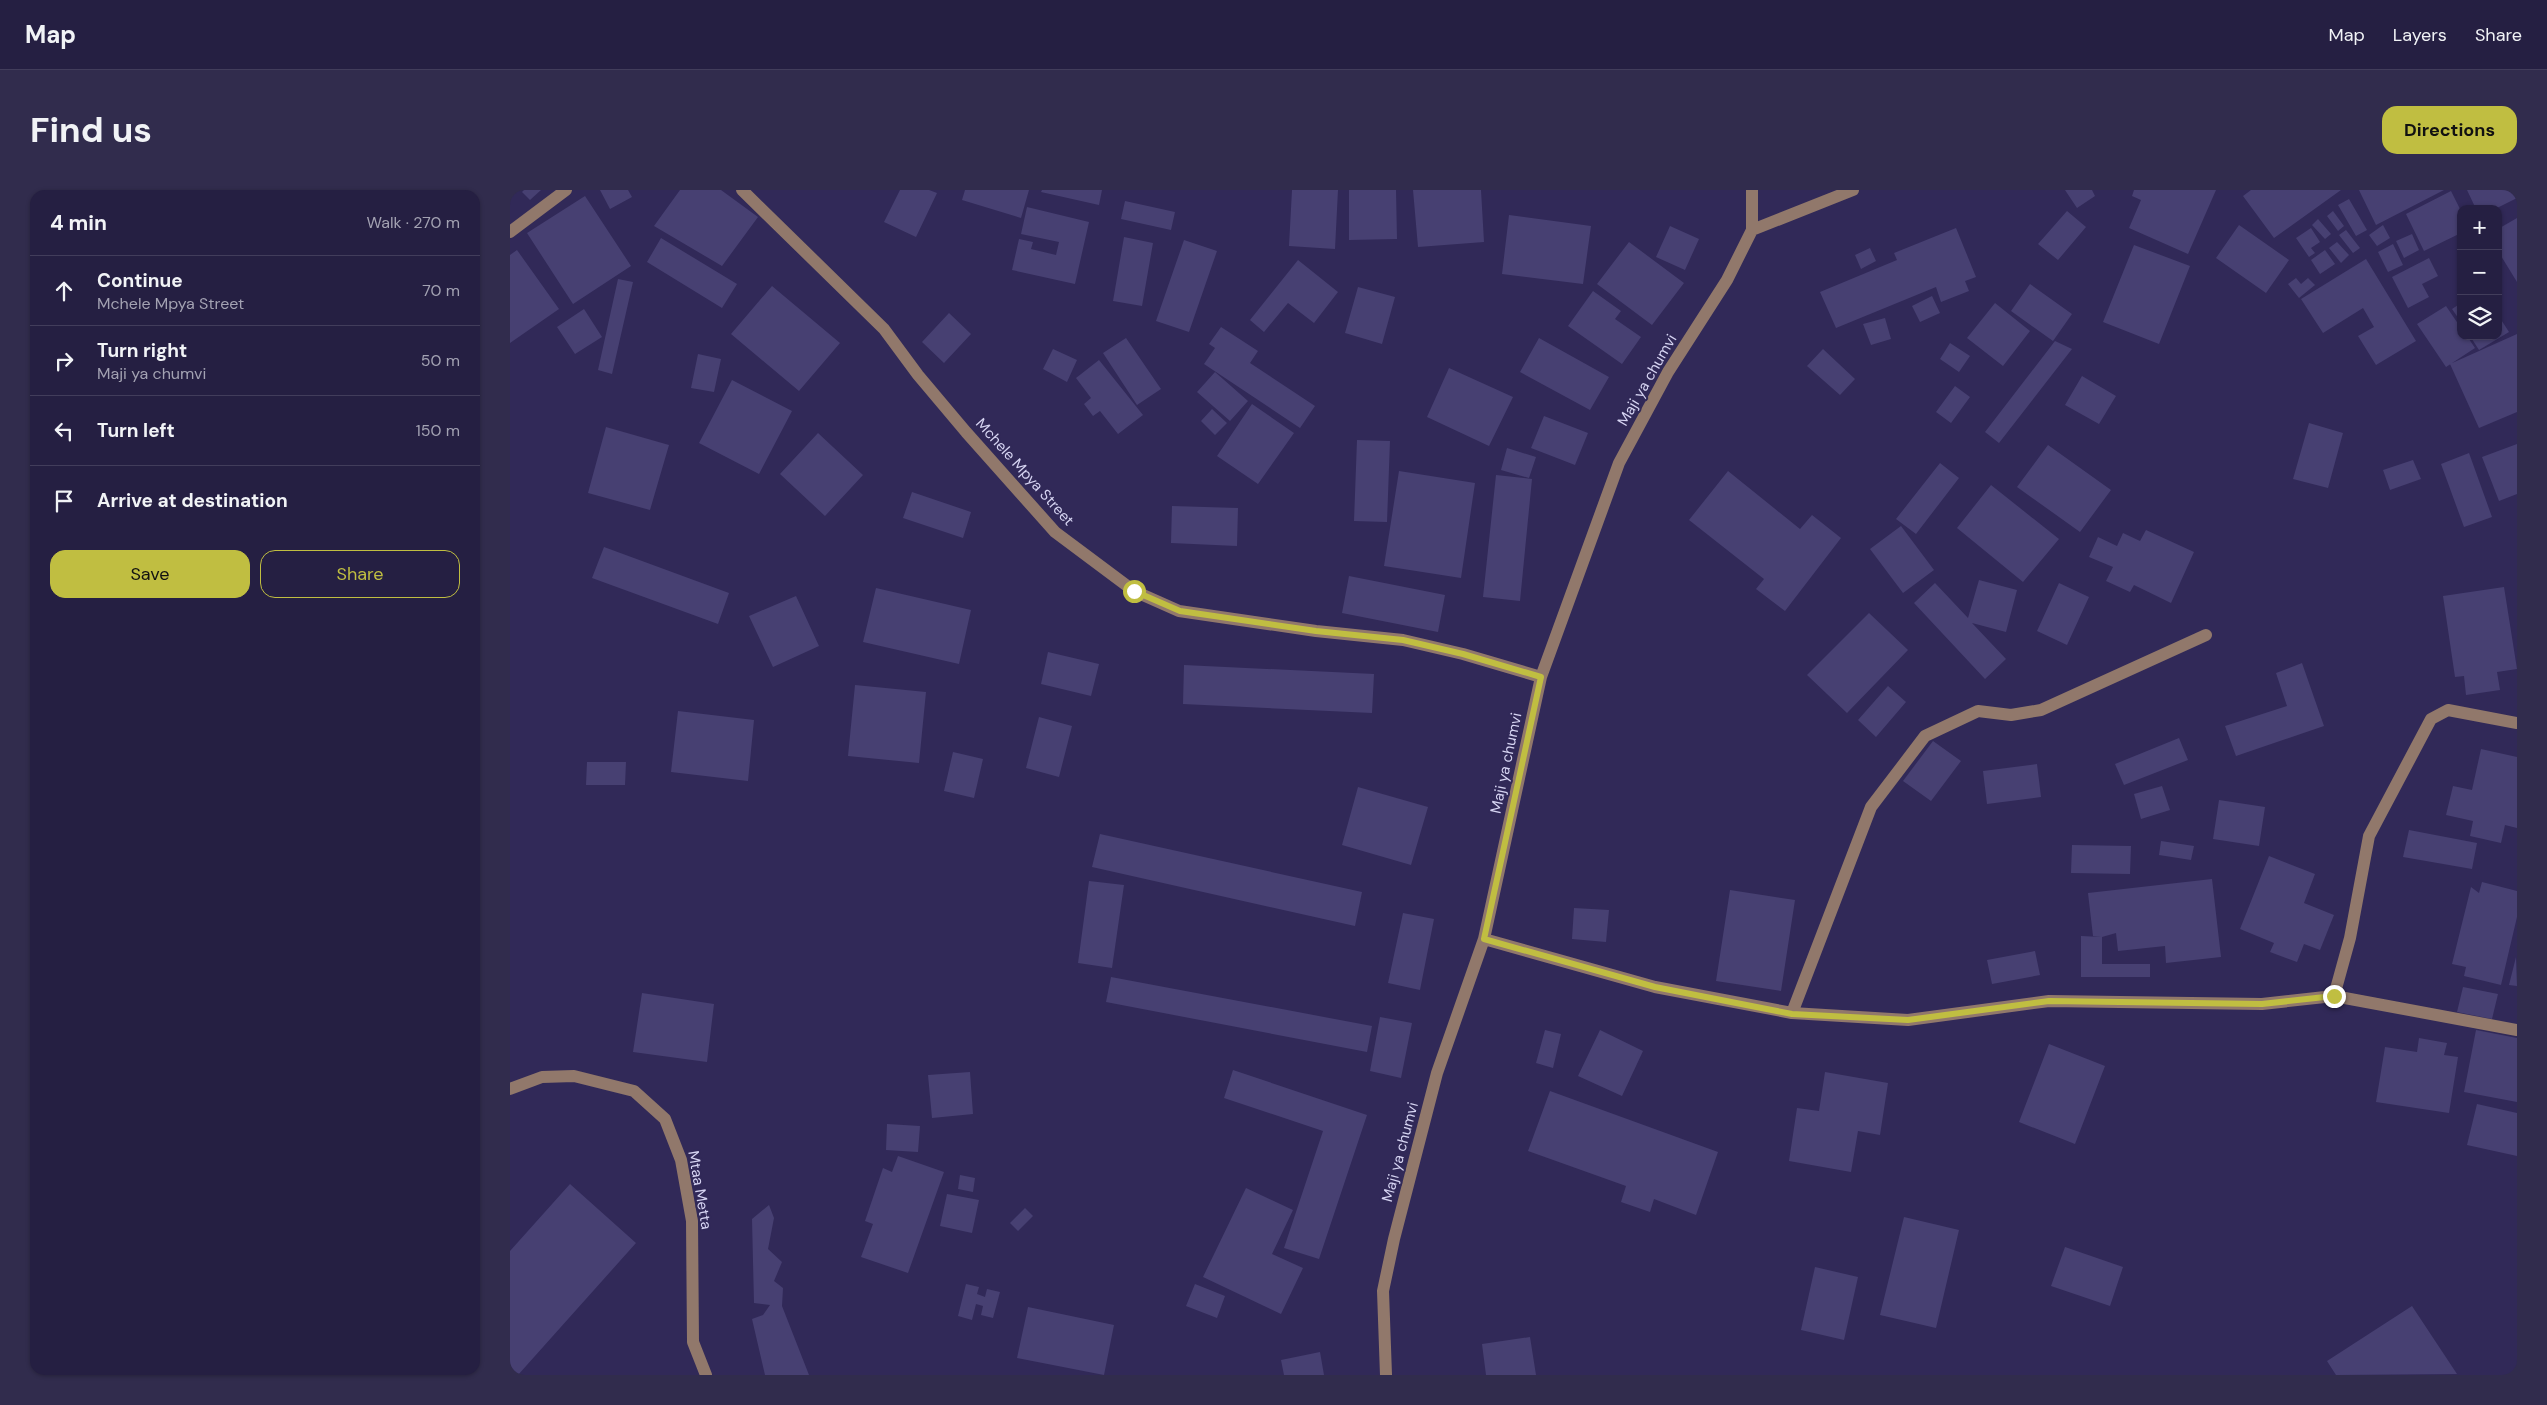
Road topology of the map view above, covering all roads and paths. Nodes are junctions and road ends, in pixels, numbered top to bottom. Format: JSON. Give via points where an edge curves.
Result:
{"nodes":[{"id":1,"x":566,"y":190,"type":"edge"},
{"id":2,"x":742,"y":190,"type":"edge"},
{"id":3,"x":1752,"y":190,"type":"edge"},
{"id":4,"x":1853,"y":190,"type":"edge"},
{"id":5,"x":1752,"y":230,"type":"junction"},
{"id":6,"x":510,"y":232,"type":"edge"},
{"id":7,"x":2206,"y":635,"type":"dead end"},
{"id":8,"x":1541,"y":677,"type":"junction"},
{"id":9,"x":2517,"y":723,"type":"edge"},
{"id":10,"x":1484,"y":939,"type":"junction"},
{"id":11,"x":2334,"y":996,"type":"junction"},
{"id":12,"x":1792,"y":1014,"type":"junction"},
{"id":13,"x":2517,"y":1030,"type":"edge"},
{"id":14,"x":510,"y":1089,"type":"edge"},
{"id":15,"x":706,"y":1375,"type":"edge"},
{"id":16,"x":1386,"y":1375,"type":"edge"}],
"edges":[{"from":1,"to":6,"type":"street"},
{"from":2,"to":8,"type":"street","name":"Mchele Mpya Street","via":[[884,328],[936,396],[1054,532],[1134,591],[1180,611],[1403,640]]},
{"from":3,"to":5,"type":"street","name":"Maji ya chumvi"},
{"from":4,"to":5,"type":"street"},
{"from":5,"to":8,"type":"street","name":"Maji ya chumvi","via":[[1727,280],[1668,372],[1619,463]]},
{"from":7,"to":12,"type":"street","via":[[2042,710],[2012,715],[1978,711],[1925,736],[1871,807]]},
{"from":8,"to":10,"type":"street","name":"Maji ya chumvi"},
{"from":9,"to":11,"type":"street","via":[[2448,710],[2431,719],[2369,836],[2350,938]]},
{"from":10,"to":12,"type":"street","via":[[1655,987]]},
{"from":10,"to":16,"type":"street","name":"Maji ya chumvi","via":[[1437,1073],[1394,1240],[1383,1291]]},
{"from":11,"to":12,"type":"street","via":[[2262,1004],[2049,1001],[1908,1020]]},
{"from":11,"to":13,"type":"street"},
{"from":14,"to":15,"type":"street","name":"Mtaa Metta","via":[[542,1077],[574,1076],[634,1091],[665,1119],[681,1160],[690,1212],[693,1342]]}]}
